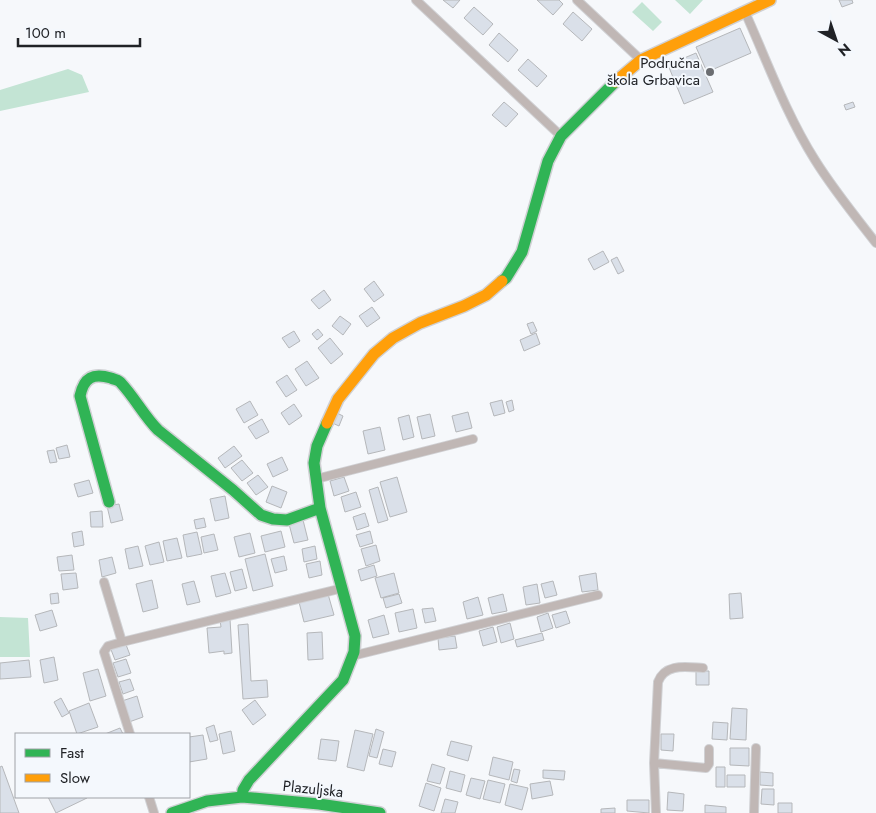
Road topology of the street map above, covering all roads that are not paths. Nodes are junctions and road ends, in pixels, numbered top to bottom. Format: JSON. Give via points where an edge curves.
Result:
{"nodes":[{"id":1,"x":416,"y":0,"type":"edge"},
{"id":2,"x":577,"y":0,"type":"edge"},
{"id":3,"x":769,"y":0,"type":"edge"},
{"id":4,"x":745,"y":12,"type":"junction"},
{"id":5,"x":641,"y":60,"type":"junction"},
{"id":6,"x":561,"y":136,"type":"junction"},
{"id":7,"x":876,"y":243,"type":"edge"},
{"id":8,"x":473,"y":439,"type":"dead end"},
{"id":9,"x":316,"y":479,"type":"junction"},
{"id":10,"x":109,"y":502,"type":"dead end"},
{"id":11,"x":320,"y":508,"type":"junction"},
{"id":12,"x":104,"y":582,"type":"dead end"},
{"id":13,"x":344,"y":588,"type":"junction"},
{"id":14,"x":598,"y":595,"type":"dead end"},
{"id":15,"x":122,"y":642,"type":"junction"},
{"id":16,"x":352,"y":656,"type":"junction"},
{"id":17,"x":703,"y":668,"type":"dead end"},
{"id":18,"x":130,"y":733,"type":"edge"},
{"id":19,"x":756,"y":748,"type":"dead end"},
{"id":20,"x":709,"y":749,"type":"dead end"},
{"id":21,"x":654,"y":763,"type":"junction"},
{"id":22,"x":242,"y":797,"type":"junction"},
{"id":23,"x":149,"y":798,"type":"edge"},
{"id":24,"x":318,"y":808,"type":"edge"},
{"id":25,"x":185,"y":810,"type":"edge"},
{"id":26,"x":375,"y":812,"type":"edge"},
{"id":27,"x":154,"y":813,"type":"edge"},
{"id":28,"x":172,"y":813,"type":"edge"},
{"id":29,"x":656,"y":813,"type":"edge"},
{"id":30,"x":754,"y":813,"type":"edge"}],
"edges":[{"from":1,"to":6,"type":"street"},
{"from":2,"to":5,"type":"street"},
{"from":3,"to":4,"type":"street"},
{"from":4,"to":5,"type":"street"},
{"from":4,"to":7,"type":"street","via":[[814,160]]},
{"from":5,"to":6,"type":"street","via":[[611,85]]},
{"from":6,"to":9,"type":"street","via":[[548,161],[522,252],[506,278],[486,295],[420,323],[393,338],[374,354],[338,400],[326,422],[316,446]]},
{"from":8,"to":9,"type":"street"},
{"from":9,"to":11,"type":"street"},
{"from":10,"to":11,"type":"street","via":[[80,396],[82,385],[98,375],[120,381],[158,430],[261,515],[287,520]]},
{"from":11,"to":13,"type":"street"},
{"from":12,"to":15,"type":"street"},
{"from":13,"to":15,"type":"street"},
{"from":13,"to":16,"type":"street","via":[[355,636]]},
{"from":14,"to":16,"type":"street"},
{"from":15,"to":18,"type":"street","via":[[108,646],[104,652]]},
{"from":16,"to":22,"type":"street","via":[[342,680],[249,780]]},
{"from":17,"to":21,"type":"street","via":[[674,668],[660,676]]},
{"from":19,"to":30,"type":"street"},
{"from":20,"to":21,"type":"street","via":[[710,759],[706,768]]},
{"from":21,"to":29,"type":"street"},
{"from":22,"to":24,"type":"street","name":"Plazuljska"},
{"from":22,"to":25,"type":"street","name":"Plazuljska","via":[[207,801]]},
{"from":23,"to":27,"type":"street"},
{"from":24,"to":26,"type":"street","name":"Plazuljska"},
{"from":25,"to":28,"type":"street","name":"Plazuljska"}]}
